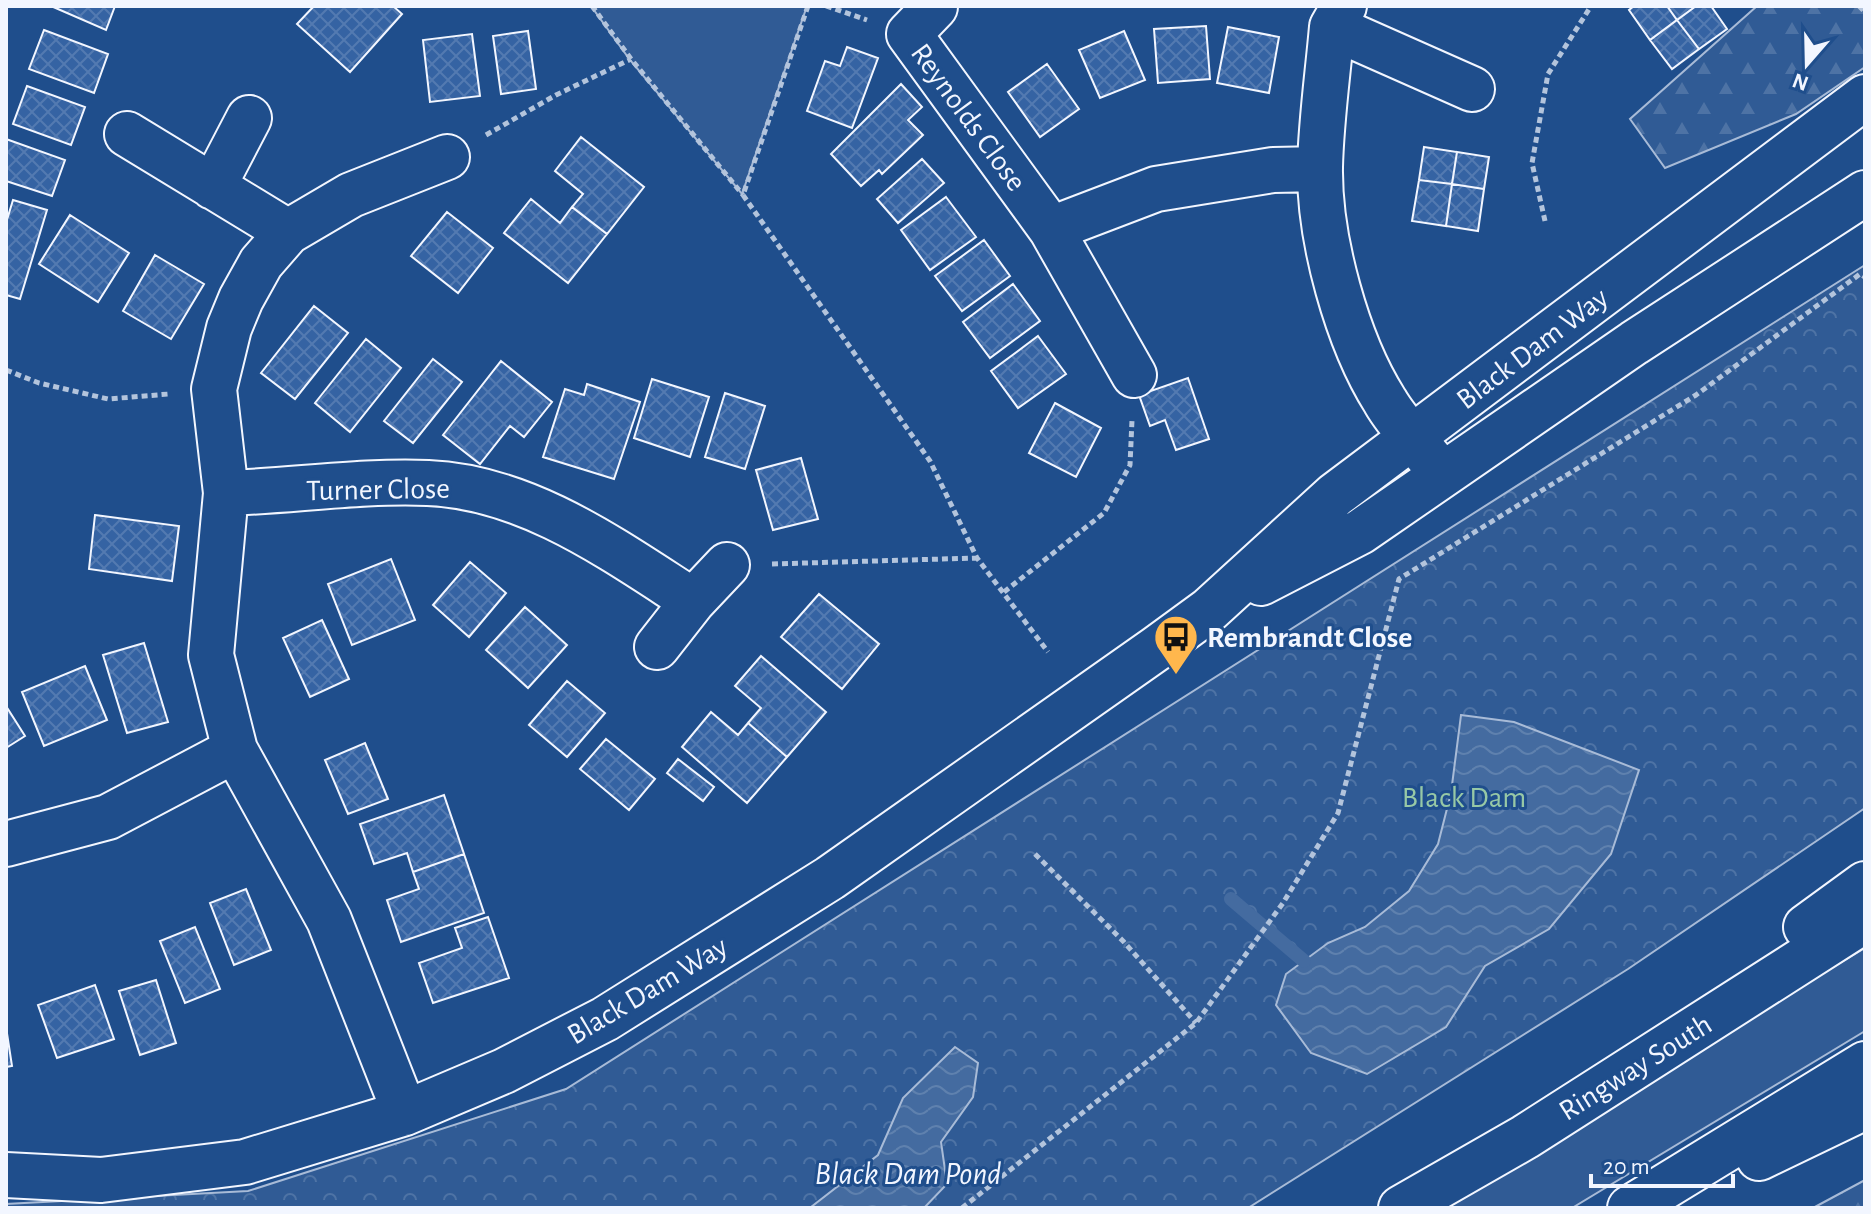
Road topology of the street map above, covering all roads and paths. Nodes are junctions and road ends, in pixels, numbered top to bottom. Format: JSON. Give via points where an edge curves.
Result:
{"nodes":[{"id":1,"x":592,"y":6,"type":"edge"},
{"id":2,"x":808,"y":6,"type":"edge"},
{"id":3,"x":1591,"y":6,"type":"edge"},
{"id":4,"x":935,"y":7,"type":"edge"},
{"id":5,"x":1338,"y":16,"type":"edge"},
{"id":6,"x":631,"y":59,"type":"junction"},
{"id":7,"x":1472,"y":89,"type":"dead end"},
{"id":8,"x":1865,"y":97,"type":"edge"},
{"id":9,"x":249,"y":118,"type":"dead end"},
{"id":10,"x":127,"y":134,"type":"dead end"},
{"id":11,"x":447,"y":157,"type":"joint"},
{"id":12,"x":1320,"y":169,"type":"junction"},
{"id":13,"x":213,"y":187,"type":"junction"},
{"id":14,"x":1865,"y":193,"type":"edge"},
{"id":15,"x":743,"y":195,"type":"junction"},
{"id":16,"x":1545,"y":221,"type":"dead end"},
{"id":17,"x":1051,"y":229,"type":"junction"},
{"id":18,"x":288,"y":232,"type":"junction"},
{"id":19,"x":1865,"y":277,"type":"edge"},
{"id":20,"x":6,"y":370,"type":"edge"},
{"id":21,"x":1134,"y":375,"type":"joint"},
{"id":22,"x":214,"y":389,"type":"junction"},
{"id":23,"x":1413,"y":438,"type":"junction"},
{"id":24,"x":1443,"y":477,"type":"junction"},
{"id":25,"x":226,"y":493,"type":"junction"},
{"id":26,"x":977,"y":558,"type":"junction"},
{"id":27,"x":727,"y":565,"type":"joint"},
{"id":28,"x":1004,"y":592,"type":"junction"},
{"id":29,"x":693,"y":601,"type":"junction"},
{"id":30,"x":1209,"y":610,"type":"junction"},
{"id":31,"x":657,"y":647,"type":"dead end"},
{"id":32,"x":1048,"y":652,"type":"dead end"},
{"id":33,"x":235,"y":750,"type":"junction"},
{"id":34,"x":108,"y":817,"type":"junction"},
{"id":35,"x":6,"y":844,"type":"edge"},
{"id":36,"x":1035,"y":854,"type":"dead end"},
{"id":37,"x":73,"y":855,"type":"dead end"},
{"id":38,"x":1865,"y":884,"type":"edge"},
{"id":39,"x":1865,"y":920,"type":"edge"},
{"id":40,"x":1196,"y":1023,"type":"junction"},
{"id":41,"x":1865,"y":1064,"type":"edge"},
{"id":42,"x":1865,"y":1107,"type":"edge"},
{"id":43,"x":405,"y":1113,"type":"junction"},
{"id":44,"x":1525,"y":1137,"type":"junction"},
{"id":45,"x":6,"y":1175,"type":"edge"},
{"id":46,"x":962,"y":1208,"type":"edge"},
{"id":47,"x":1401,"y":1208,"type":"edge"},
{"id":48,"x":1630,"y":1208,"type":"edge"},
{"id":49,"x":1658,"y":1208,"type":"edge"}],
"edges":[{"from":1,"to":6,"type":"path"},
{"from":2,"to":15,"type":"path"},
{"from":3,"to":16,"type":"path","via":[[1548,74],[1532,163]]},
{"from":4,"to":17,"type":"street","name":"Reynolds Close","via":[[909,34]]},
{"from":5,"to":7,"type":"street"},
{"from":5,"to":12,"type":"street"},
{"from":6,"to":11,"type":"path"},
{"from":6,"to":15,"type":"path"},
{"from":8,"to":23,"type":"street","name":"Black Dam Way"},
{"from":9,"to":13,"type":"street"},
{"from":10,"to":13,"type":"street"},
{"from":11,"to":18,"type":"street","via":[[351,195]]},
{"from":12,"to":17,"type":"street","via":[[1273,170],[1156,189]]},
{"from":12,"to":23,"type":"street","via":[[1338,289],[1355,342],[1385,402]]},
{"from":13,"to":18,"type":"street"},
{"from":14,"to":24,"type":"street","name":"Black Dam Way","via":[[1634,343]]},
{"from":15,"to":26,"type":"path","via":[[930,461]]},
{"from":17,"to":21,"type":"street","name":"Reynolds Close"},
{"from":18,"to":22,"type":"street","via":[[261,263],[241,299]]},
{"from":19,"to":40,"type":"path","via":[[1860,274],[1696,395],[1399,579],[1338,813],[1283,903]]},
{"from":20,"to":22,"type":"path","via":[[108,399]]},
{"from":21,"to":28,"type":"path","via":[[1130,465],[1104,513]]},
{"from":22,"to":25,"type":"street"},
{"from":23,"to":24,"type":"street"},
{"from":23,"to":30,"type":"street","name":"Black Dam Way","via":[[1335,495]]},
{"from":24,"to":30,"type":"street","name":"Black Dam Way","via":[[1360,532]]},
{"from":25,"to":29,"type":"street","name":"Turner Close","via":[[427,483],[463,488],[526,505],[558,520]]},
{"from":25,"to":33,"type":"street","via":[[211,655]]},
{"from":26,"to":27,"type":"path"},
{"from":26,"to":28,"type":"path"},
{"from":27,"to":29,"type":"street"},
{"from":28,"to":32,"type":"path"},
{"from":29,"to":31,"type":"street"},
{"from":30,"to":43,"type":"street","name":"Black Dam Way","via":[[830,878],[618,1010],[504,1071]]},
{"from":33,"to":34,"type":"street"},
{"from":33,"to":43,"type":"street","via":[[329,920]]},
{"from":34,"to":35,"type":"street"},
{"from":34,"to":37,"type":"street"},
{"from":36,"to":40,"type":"path"},
{"from":38,"to":44,"type":"street"},
{"from":39,"to":44,"type":"street","name":"Ringway South"},
{"from":40,"to":46,"type":"path"},
{"from":41,"to":48,"type":"street"},
{"from":42,"to":49,"type":"street"},
{"from":43,"to":45,"type":"street","name":"Black Dam Way","via":[[245,1162],[101,1180]]},
{"from":44,"to":47,"type":"street","name":"Ringway South"}]}
